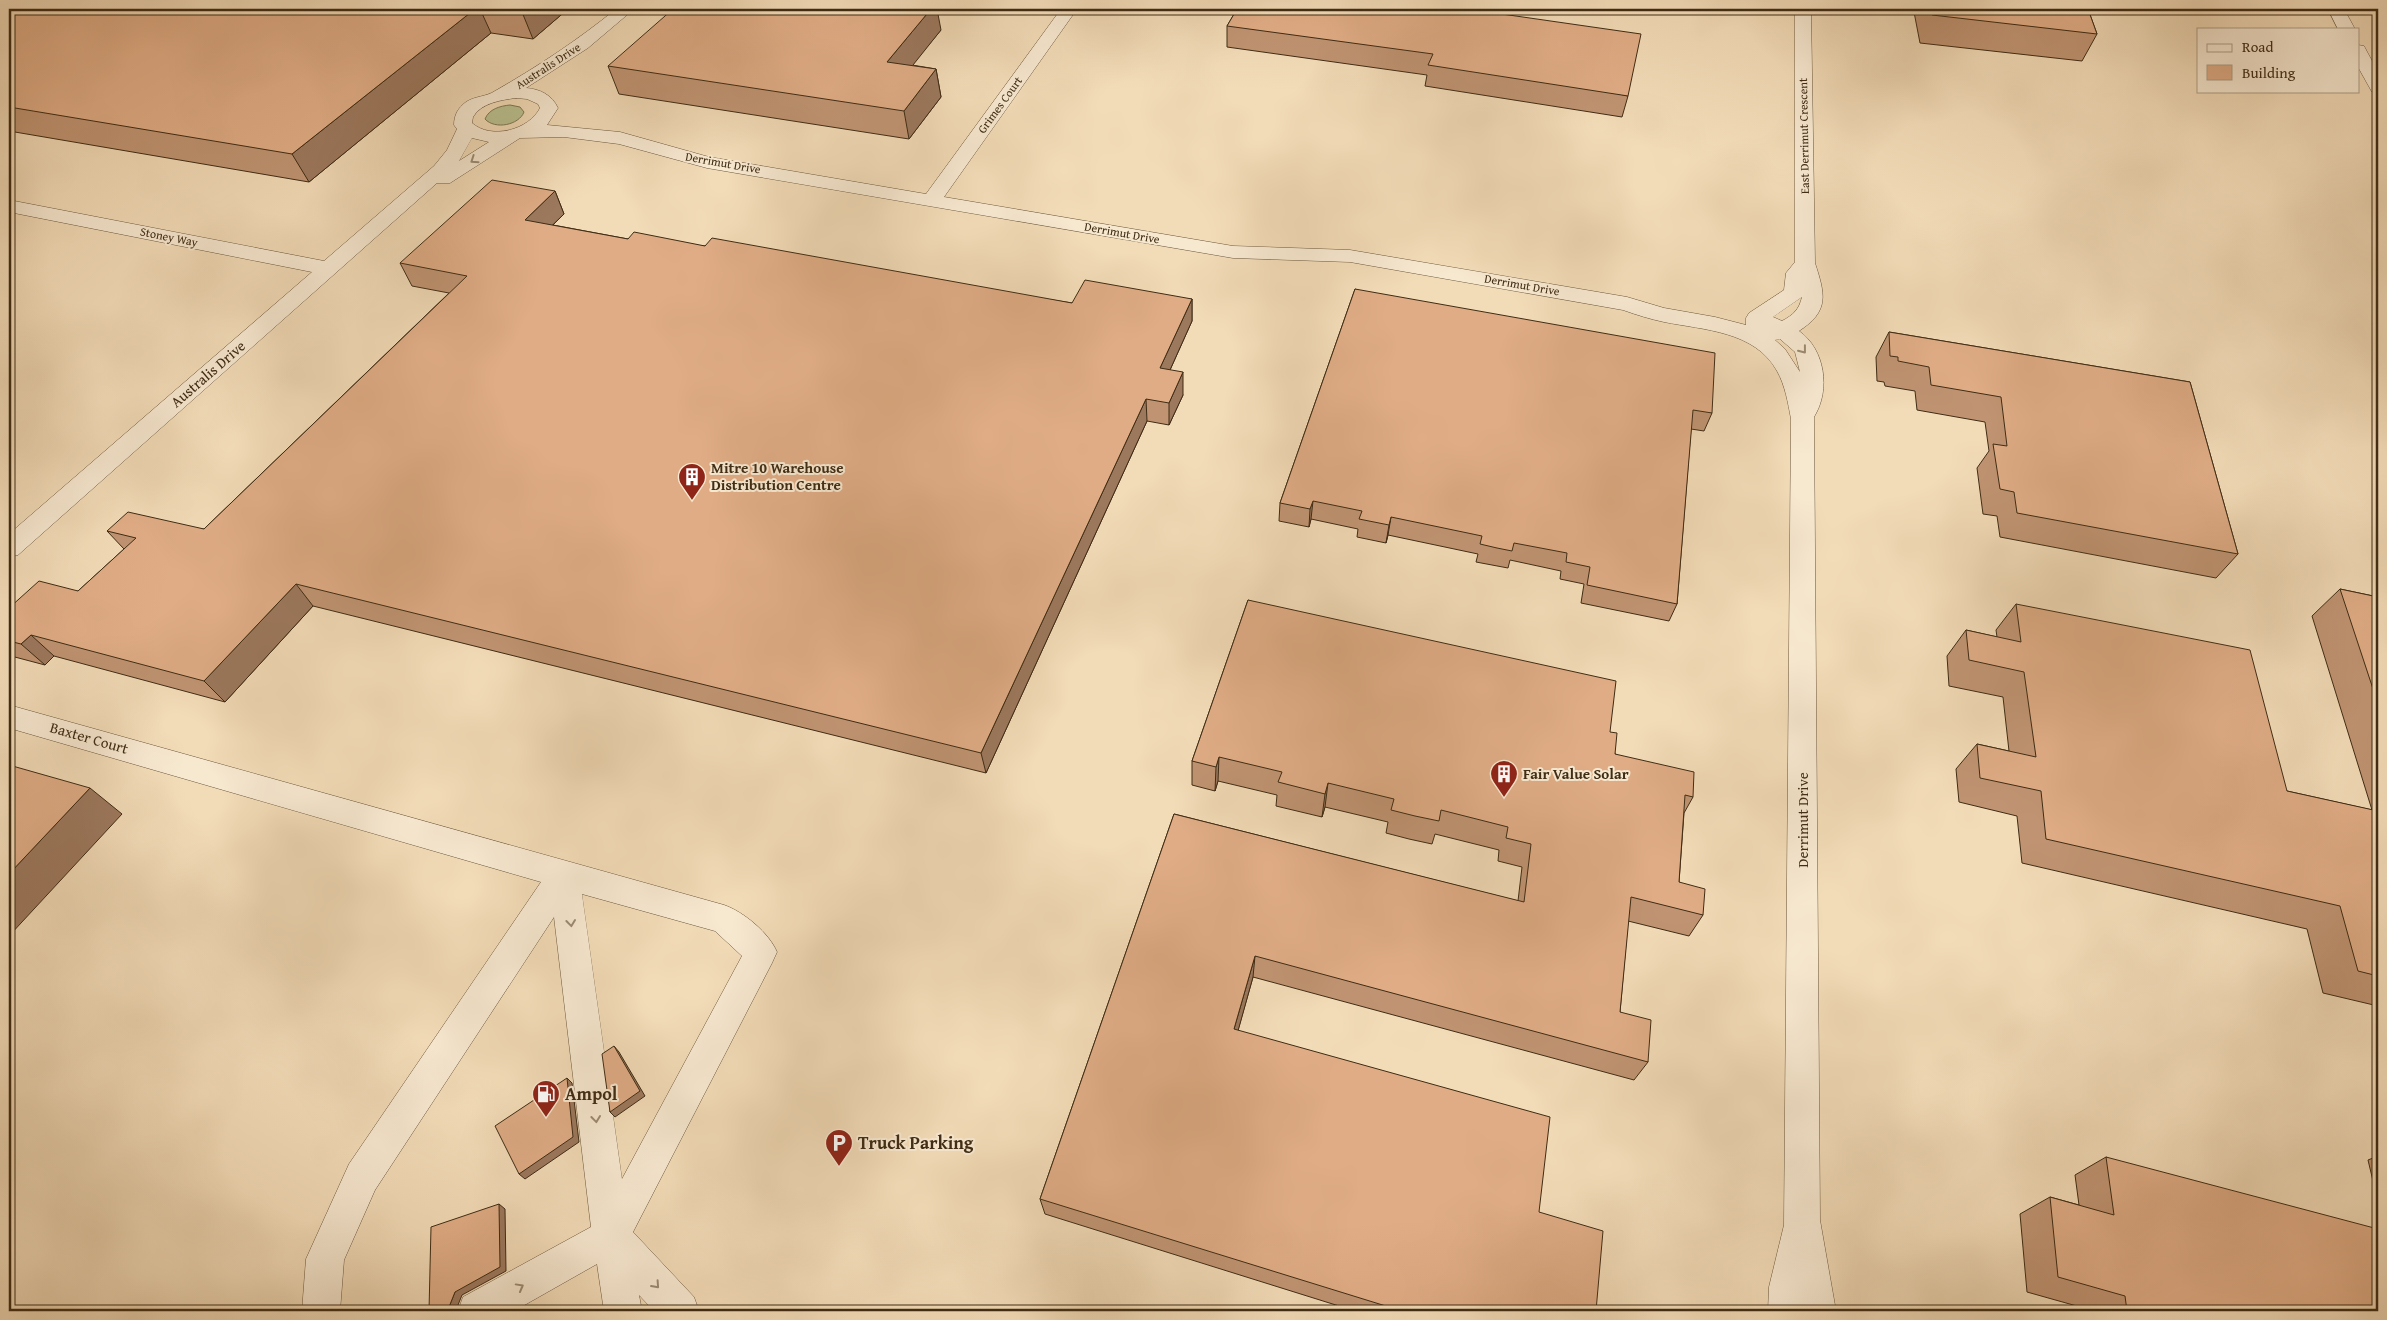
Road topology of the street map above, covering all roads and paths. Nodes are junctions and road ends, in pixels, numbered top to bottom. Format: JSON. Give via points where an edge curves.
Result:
{"nodes":[{"id":1,"x":626,"y":9,"type":"edge"},
{"id":2,"x":1069,"y":9,"type":"edge"},
{"id":3,"x":1803,"y":9,"type":"edge"},
{"id":4,"x":2336,"y":9,"type":"edge"},
{"id":5,"x":2346,"y":28,"type":"edge"},
{"id":6,"x":596,"y":35,"type":"junction"},
{"id":7,"x":2360,"y":54,"type":"edge"},
{"id":8,"x":2378,"y":88,"type":"edge"},
{"id":9,"x":500,"y":95,"type":"junction"},
{"id":10,"x":548,"y":104,"type":"junction"},
{"id":11,"x":466,"y":130,"type":"junction"},
{"id":12,"x":520,"y":132,"type":"junction"},
{"id":13,"x":620,"y":138,"type":"junction"},
{"id":14,"x":407,"y":200,"type":"junction"},
{"id":15,"x":931,"y":201,"type":"junction"},
{"id":16,"x":9,"y":206,"type":"edge"},
{"id":17,"x":1805,"y":263,"type":"junction"},
{"id":18,"x":330,"y":269,"type":"junction"},
{"id":19,"x":1756,"y":329,"type":"junction"},
{"id":20,"x":1782,"y":331,"type":"junction"},
{"id":21,"x":1803,"y":419,"type":"junction"},
{"id":22,"x":9,"y":548,"type":"edge"},
{"id":23,"x":9,"y":716,"type":"edge"},
{"id":24,"x":564,"y":875,"type":"junction"},
{"id":25,"x":1802,"y":1220,"type":"junction"},
{"id":26,"x":611,"y":1236,"type":"junction"},
{"id":27,"x":321,"y":1311,"type":"edge"},
{"id":28,"x":477,"y":1311,"type":"edge"},
{"id":29,"x":623,"y":1311,"type":"edge"},
{"id":30,"x":680,"y":1311,"type":"edge"},
{"id":31,"x":1787,"y":1311,"type":"edge"},
{"id":32,"x":1816,"y":1311,"type":"edge"}],
"edges":[{"from":1,"to":6,"type":"street","name":"Australis Drive"},
{"from":2,"to":15,"type":"street","name":"Grimes Court"},
{"from":3,"to":17,"type":"street","name":"East Derrimut Crescent"},
{"from":4,"to":5,"type":"street"},
{"from":6,"to":9,"type":"street","name":"Australis Drive","via":[[555,64]]},
{"from":6,"to":10,"type":"street","name":"Australis Drive","via":[[558,73],[548,90]]},
{"from":7,"to":8,"type":"street"},
{"from":9,"to":10,"type":"street","name":"Derrimut Drive","via":[[531,94]]},
{"from":9,"to":11,"type":"street","name":"Australis Drive","via":[[468,111],[462,121]]},
{"from":10,"to":12,"type":"street","name":"Australis Drive","via":[[545,118]]},
{"from":10,"to":13,"type":"street","name":"Derrimut Drive"},
{"from":11,"to":12,"type":"street","name":"Derrimut Drive","via":[[482,136]]},
{"from":11,"to":14,"type":"street","name":"Australis Drive","via":[[452,159]]},
{"from":12,"to":13,"type":"street","name":"Derrimut Drive","via":[[564,131]]},
{"from":12,"to":14,"type":"street","name":"Australis Drive","one_way":true},
{"from":13,"to":15,"type":"street","name":"Derrimut Drive","via":[[707,162]]},
{"from":14,"to":18,"type":"street","name":"Australis Drive"},
{"from":15,"to":19,"type":"street","name":"Derrimut Drive","via":[[1233,252],[1376,259],[1627,304],[1730,327]]},
{"from":16,"to":18,"type":"street","name":"Stoney Way"},
{"from":17,"to":19,"type":"street","name":"East Derrimut Crescent","via":[[1797,273],[1794,293]]},
{"from":17,"to":20,"type":"street","name":"East Derrimut Crescent","via":[[1812,304],[1806,314]]},
{"from":18,"to":22,"type":"street","name":"Australis Drive"},
{"from":19,"to":20,"type":"street"},
{"from":19,"to":21,"type":"street","name":"Derrimut Drive","via":[[1787,366]]},
{"from":20,"to":21,"type":"street","name":"Derrimut Drive","one_way":true,"via":[[1805,349],[1812,363],[1813,386]]},
{"from":21,"to":25,"type":"street","name":"Derrimut Drive"},
{"from":23,"to":24,"type":"street","name":"Baxter Court"},
{"from":24,"to":26,"type":"street","one_way":true},
{"from":24,"to":26,"type":"street","name":"Baxter Court","via":[[724,919],[761,952]]},
{"from":24,"to":27,"type":"street","via":[[362,1177],[325,1259]]},
{"from":25,"to":31,"type":"street","name":"Derrimut Drive","via":[[1788,1287]]},
{"from":25,"to":32,"type":"street","name":"Derrimut Drive"},
{"from":28,"to":26,"type":"street","one_way":true},
{"from":26,"to":29,"type":"street"},
{"from":26,"to":30,"type":"street","one_way":true}]}
